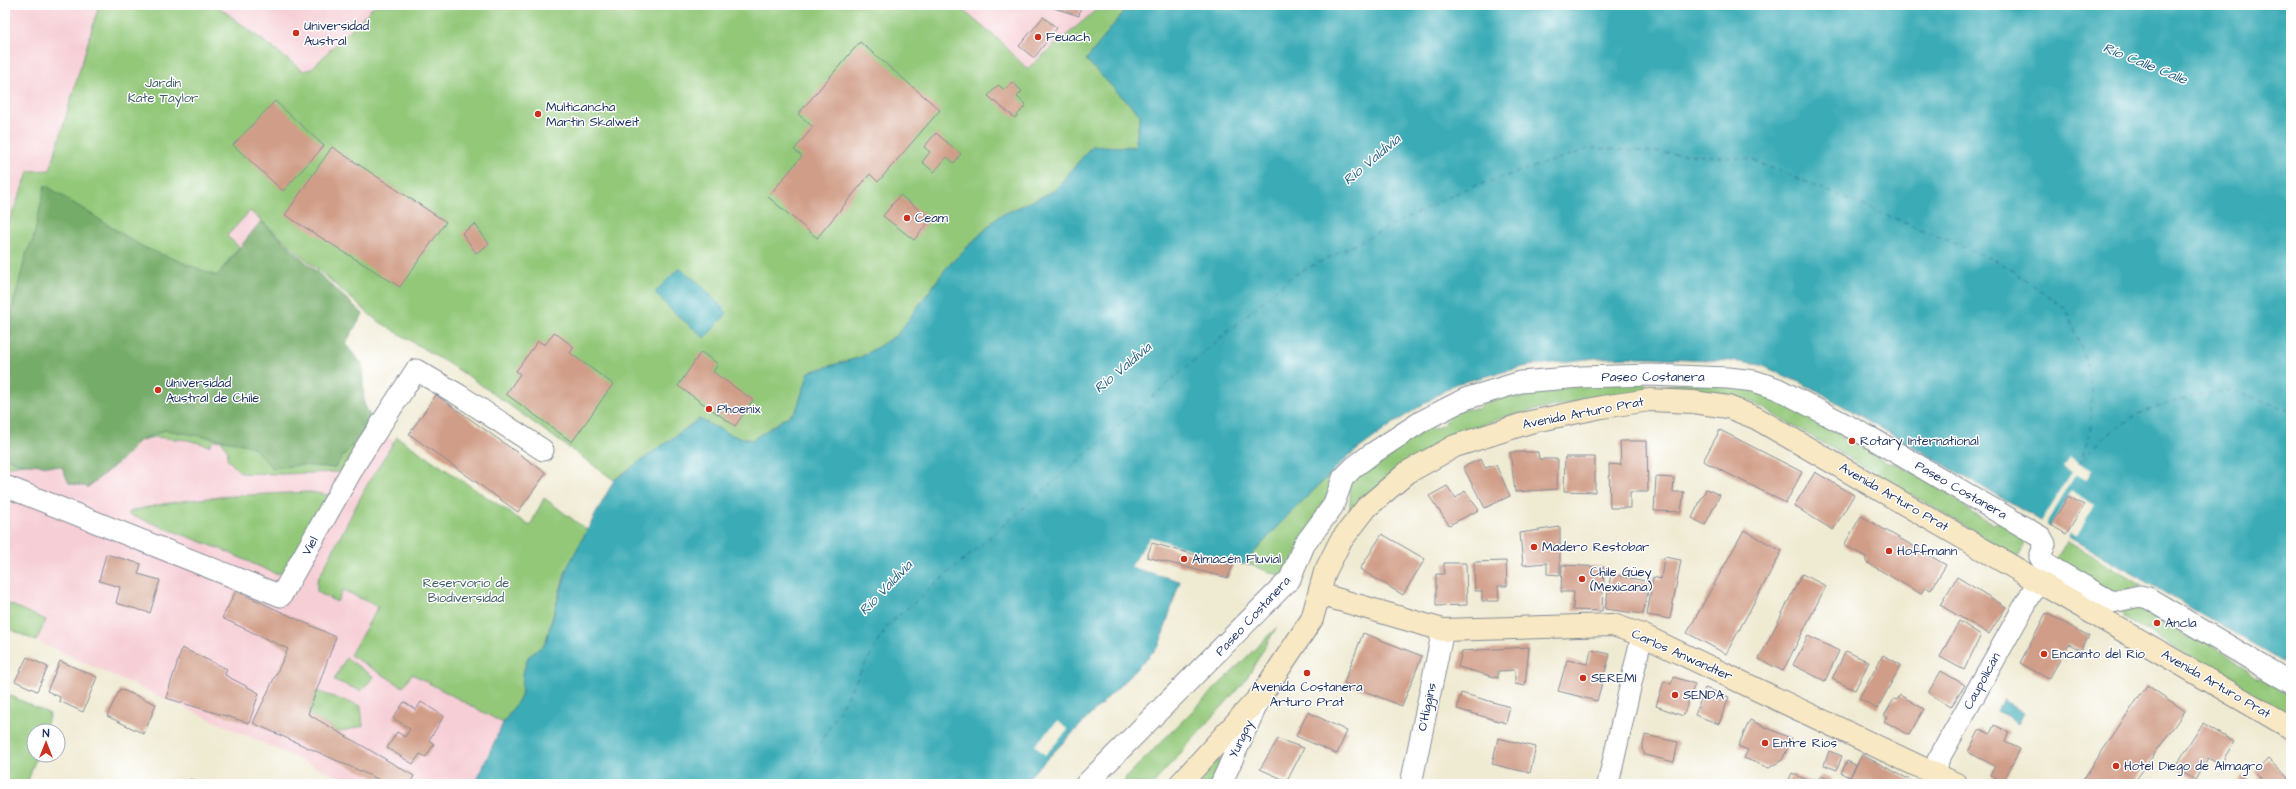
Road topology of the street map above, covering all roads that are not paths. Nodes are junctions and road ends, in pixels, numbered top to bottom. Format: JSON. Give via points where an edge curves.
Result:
{"nodes":[{"id":1,"x":543,"y":450,"type":"dead end"},
{"id":2,"x":5,"y":486,"type":"edge"},
{"id":3,"x":2038,"y":580,"type":"junction"},
{"id":4,"x":1319,"y":594,"type":"junction"},
{"id":5,"x":1443,"y":630,"type":"junction"},
{"id":6,"x":1642,"y":634,"type":"junction"},
{"id":7,"x":2291,"y":683,"type":"edge"},
{"id":8,"x":1262,"y":694,"type":"junction"},
{"id":9,"x":2291,"y":728,"type":"edge"},
{"id":10,"x":1936,"y":779,"type":"edge"},
{"id":11,"x":1086,"y":784,"type":"edge"},
{"id":12,"x":1180,"y":784,"type":"edge"},
{"id":13,"x":1221,"y":784,"type":"edge"},
{"id":14,"x":1411,"y":784,"type":"edge"},
{"id":15,"x":1608,"y":784,"type":"edge"},
{"id":16,"x":1956,"y":784,"type":"edge"}],
"edges":[{"from":1,"to":2,"type":"street","name":"Viel","via":[[416,370],[357,461],[281,596]]},
{"from":3,"to":4,"type":"main road","name":"Avenida Arturo Prat","via":[[1756,418],[1728,406],[1650,400],[1530,422],[1455,446],[1408,472],[1367,507],[1340,542],[1325,572]]},
{"from":3,"to":9,"type":"main road","name":"Avenida Arturo Prat"},
{"from":3,"to":10,"type":"street","name":"Caupolicán","via":[[1938,760]]},
{"from":4,"to":5,"type":"main road","name":"Carlos Anwandter"},
{"from":4,"to":8,"type":"main road","name":"Avenida Arturo Prat","via":[[1312,619]]},
{"from":5,"to":6,"type":"main road","name":"Carlos Anwandter","via":[[1613,625]]},
{"from":5,"to":14,"type":"street","name":"O'Higgins"},
{"from":6,"to":10,"type":"main road","name":"Carlos Anwandter"},
{"from":6,"to":15,"type":"street"},
{"from":7,"to":11,"type":"street","name":"Paseo Costanera","via":[[2148,598],[2140,596],[2112,602],[2044,564],[2040,556],[2045,544],[2041,537],[1873,439],[1778,389],[1754,380],[1702,376],[1650,375],[1521,382],[1465,399],[1422,421],[1354,467],[1343,478],[1328,513],[1304,545],[1290,579]]},
{"from":8,"to":12,"type":"main road","name":"Avenida Arturo Prat"},
{"from":8,"to":13,"type":"street","name":"Yungay"},
{"from":10,"to":16,"type":"main road","name":"Carlos Anwandter"}]}
